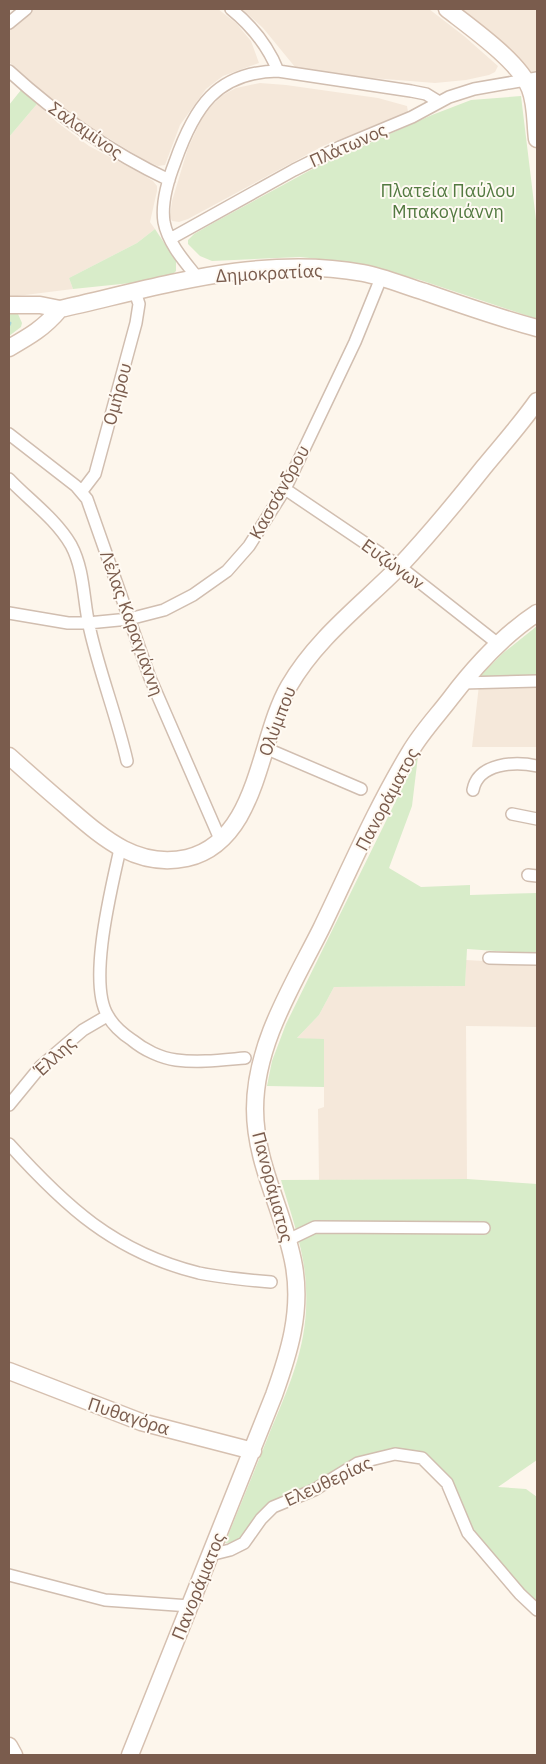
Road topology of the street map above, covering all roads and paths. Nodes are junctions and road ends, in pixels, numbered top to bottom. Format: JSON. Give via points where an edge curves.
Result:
{"nodes":[{"id":1,"x":26,"y":9,"type":"edge"},
{"id":2,"x":231,"y":9,"type":"edge"},
{"id":3,"x":446,"y":9,"type":"edge"},
{"id":4,"x":9,"y":23,"type":"edge"},
{"id":5,"x":9,"y":71,"type":"edge"},
{"id":6,"x":278,"y":71,"type":"junction"},
{"id":7,"x":532,"y":80,"type":"edge"},
{"id":8,"x":439,"y":102,"type":"junction"},
{"id":9,"x":537,"y":139,"type":"edge"},
{"id":10,"x":169,"y":180,"type":"junction"},
{"id":11,"x":170,"y":239,"type":"junction"},
{"id":12,"x":197,"y":277,"type":"junction"},
{"id":13,"x":381,"y":278,"type":"junction"},
{"id":14,"x":135,"y":292,"type":"junction"},
{"id":15,"x":9,"y":305,"type":"edge"},
{"id":16,"x":60,"y":309,"type":"junction"},
{"id":17,"x":537,"y":328,"type":"edge"},
{"id":18,"x":9,"y":348,"type":"edge"},
{"id":19,"x":537,"y":401,"type":"edge"},
{"id":20,"x":9,"y":434,"type":"edge"},
{"id":21,"x":9,"y":479,"type":"edge"},
{"id":22,"x":285,"y":490,"type":"junction"},
{"id":23,"x":82,"y":491,"type":"junction"},
{"id":24,"x":399,"y":566,"type":"junction"},
{"id":25,"x":9,"y":612,"type":"edge"},
{"id":26,"x":537,"y":613,"type":"edge"},
{"id":27,"x":129,"y":619,"type":"junction"},
{"id":28,"x":88,"y":624,"type":"junction"},
{"id":29,"x":497,"y":643,"type":"junction"},
{"id":30,"x":537,"y":681,"type":"edge"},
{"id":31,"x":462,"y":683,"type":"junction"},
{"id":32,"x":265,"y":748,"type":"junction"},
{"id":33,"x":9,"y":756,"type":"edge"},
{"id":34,"x":127,"y":761,"type":"dead end"},
{"id":35,"x":537,"y":766,"type":"edge"},
{"id":36,"x":361,"y":789,"type":"dead end"},
{"id":37,"x":473,"y":790,"type":"dead end"},
{"id":38,"x":512,"y":814,"type":"dead end"},
{"id":39,"x":537,"y":819,"type":"edge"},
{"id":40,"x":220,"y":839,"type":"junction"},
{"id":41,"x":120,"y":848,"type":"junction"},
{"id":42,"x":489,"y":958,"type":"dead end"},
{"id":43,"x":537,"y":960,"type":"edge"},
{"id":44,"x":107,"y":1016,"type":"junction"},
{"id":45,"x":245,"y":1058,"type":"dead end"},
{"id":46,"x":9,"y":1105,"type":"edge"},
{"id":47,"x":9,"y":1144,"type":"edge"},
{"id":48,"x":484,"y":1228,"type":"dead end"},
{"id":49,"x":288,"y":1240,"type":"junction"},
{"id":50,"x":271,"y":1282,"type":"dead end"},
{"id":51,"x":9,"y":1371,"type":"edge"},
{"id":52,"x":253,"y":1450,"type":"junction"},
{"id":53,"x":210,"y":1555,"type":"junction"},
{"id":54,"x":9,"y":1575,"type":"edge"},
{"id":55,"x":190,"y":1606,"type":"junction"},
{"id":56,"x":537,"y":1610,"type":"edge"},
{"id":57,"x":9,"y":1746,"type":"edge"},
{"id":58,"x":14,"y":1755,"type":"edge"},
{"id":59,"x":130,"y":1755,"type":"edge"}],
"edges":[{"from":1,"to":4,"type":"street"},
{"from":2,"to":6,"type":"street","via":[[258,36]]},
{"from":3,"to":7,"type":"street"},
{"from":5,"to":10,"type":"street","name":"Σαλαμίνος","via":[[84,132]]},
{"from":6,"to":8,"type":"street","via":[[411,91],[426,94]]},
{"from":6,"to":10,"type":"street","via":[[234,80],[212,93],[188,128]]},
{"from":7,"to":8,"type":"street","name":"Πλάτωνος","via":[[474,89]]},
{"from":7,"to":9,"type":"street"},
{"from":8,"to":11,"type":"street","name":"Πλάτωνος","via":[[294,170]]},
{"from":10,"to":11,"type":"street","via":[[163,216]]},
{"from":11,"to":12,"type":"street"},
{"from":12,"to":13,"type":"street","name":"Δημοκρατίας","via":[[244,270],[296,268],[347,271]]},
{"from":12,"to":14,"type":"street","name":"Δημοκρατίας"},
{"from":13,"to":17,"type":"street","name":"Δημοκρατίας"},
{"from":13,"to":22,"type":"street","name":"Κασσάνδρου","via":[[355,342]]},
{"from":14,"to":16,"type":"street","name":"Δημοκρατίας"},
{"from":14,"to":23,"type":"street","name":"Ομήρου","via":[[139,304],[136,323],[95,474]]},
{"from":15,"to":16,"type":"street"},
{"from":16,"to":18,"type":"street","via":[[35,334]]},
{"from":19,"to":24,"type":"street","name":"Ολύμπου","via":[[471,484]]},
{"from":20,"to":23,"type":"street","name":"Λέλας Καραγιάννη"},
{"from":21,"to":28,"type":"street","name":"Λέλας Καραγιάννη","via":[[59,529],[72,548],[80,570]]},
{"from":22,"to":24,"type":"street","name":"Ευζώνων"},
{"from":22,"to":27,"type":"street","name":"Κασσάνδρου","via":[[249,546],[226,571],[193,595],[164,610]]},
{"from":23,"to":27,"type":"street","name":"Λέλας Καραγιάννη","via":[[91,507]]},
{"from":24,"to":29,"type":"street","name":"Ευζώνων"},
{"from":24,"to":32,"type":"street","name":"Ολύμπου","via":[[328,637],[296,675],[282,700]]},
{"from":25,"to":28,"type":"street","name":"Κασσάνδρου","via":[[68,624]]},
{"from":26,"to":29,"type":"street","name":"Πανοράματος"},
{"from":27,"to":28,"type":"street","name":"Κασσάνδρου"},
{"from":27,"to":40,"type":"street","name":"Λέλας Καραγιάννη","via":[[150,678]]},
{"from":28,"to":34,"type":"street","name":"Λέλας Καραγιάννη"},
{"from":29,"to":31,"type":"street","name":"Πανοράματος"},
{"from":30,"to":31,"type":"street"},
{"from":31,"to":49,"type":"street","name":"Πανοράματος","via":[[411,750],[380,806],[278,1014],[263,1055],[255,1098],[257,1136],[264,1169]]},
{"from":32,"to":36,"type":"street"},
{"from":32,"to":40,"type":"street","name":"Ολύμπου","via":[[244,812]]},
{"from":33,"to":41,"type":"street","name":"Ολύμπου","via":[[99,834]]},
{"from":35,"to":37,"type":"street","via":[[518,764],[482,772],[474,781]]},
{"from":38,"to":39,"type":"street"},
{"from":40,"to":41,"type":"street","name":"Ολύμπου","via":[[201,853],[177,859],[149,858]]},
{"from":41,"to":44,"type":"street","via":[[103,932],[100,971]]},
{"from":42,"to":43,"type":"street"},
{"from":44,"to":45,"type":"street","via":[[141,1048],[168,1058],[212,1061]]},
{"from":44,"to":46,"type":"street","name":"Έλλης","via":[[82,1030],[41,1066]]},
{"from":47,"to":50,"type":"street","via":[[67,1204],[114,1238],[192,1271]]},
{"from":48,"to":49,"type":"street","via":[[315,1227]]},
{"from":49,"to":52,"type":"street","name":"Πανοράματος","via":[[296,1284],[294,1327],[281,1377]]},
{"from":51,"to":52,"type":"street","name":"Πυθαγόρα","via":[[141,1422]]},
{"from":52,"to":53,"type":"street","name":"Πανοράματος"},
{"from":53,"to":55,"type":"street","name":"Πανοράματος"},
{"from":53,"to":56,"type":"street","name":"Ελευθερίας","via":[[244,1543],[273,1507],[314,1490],[358,1463],[395,1454],[422,1458],[447,1483],[468,1533]]},
{"from":54,"to":55,"type":"street","via":[[98,1599]]},
{"from":55,"to":59,"type":"street","name":"Πανοράματος"},
{"from":57,"to":58,"type":"street"}]}
